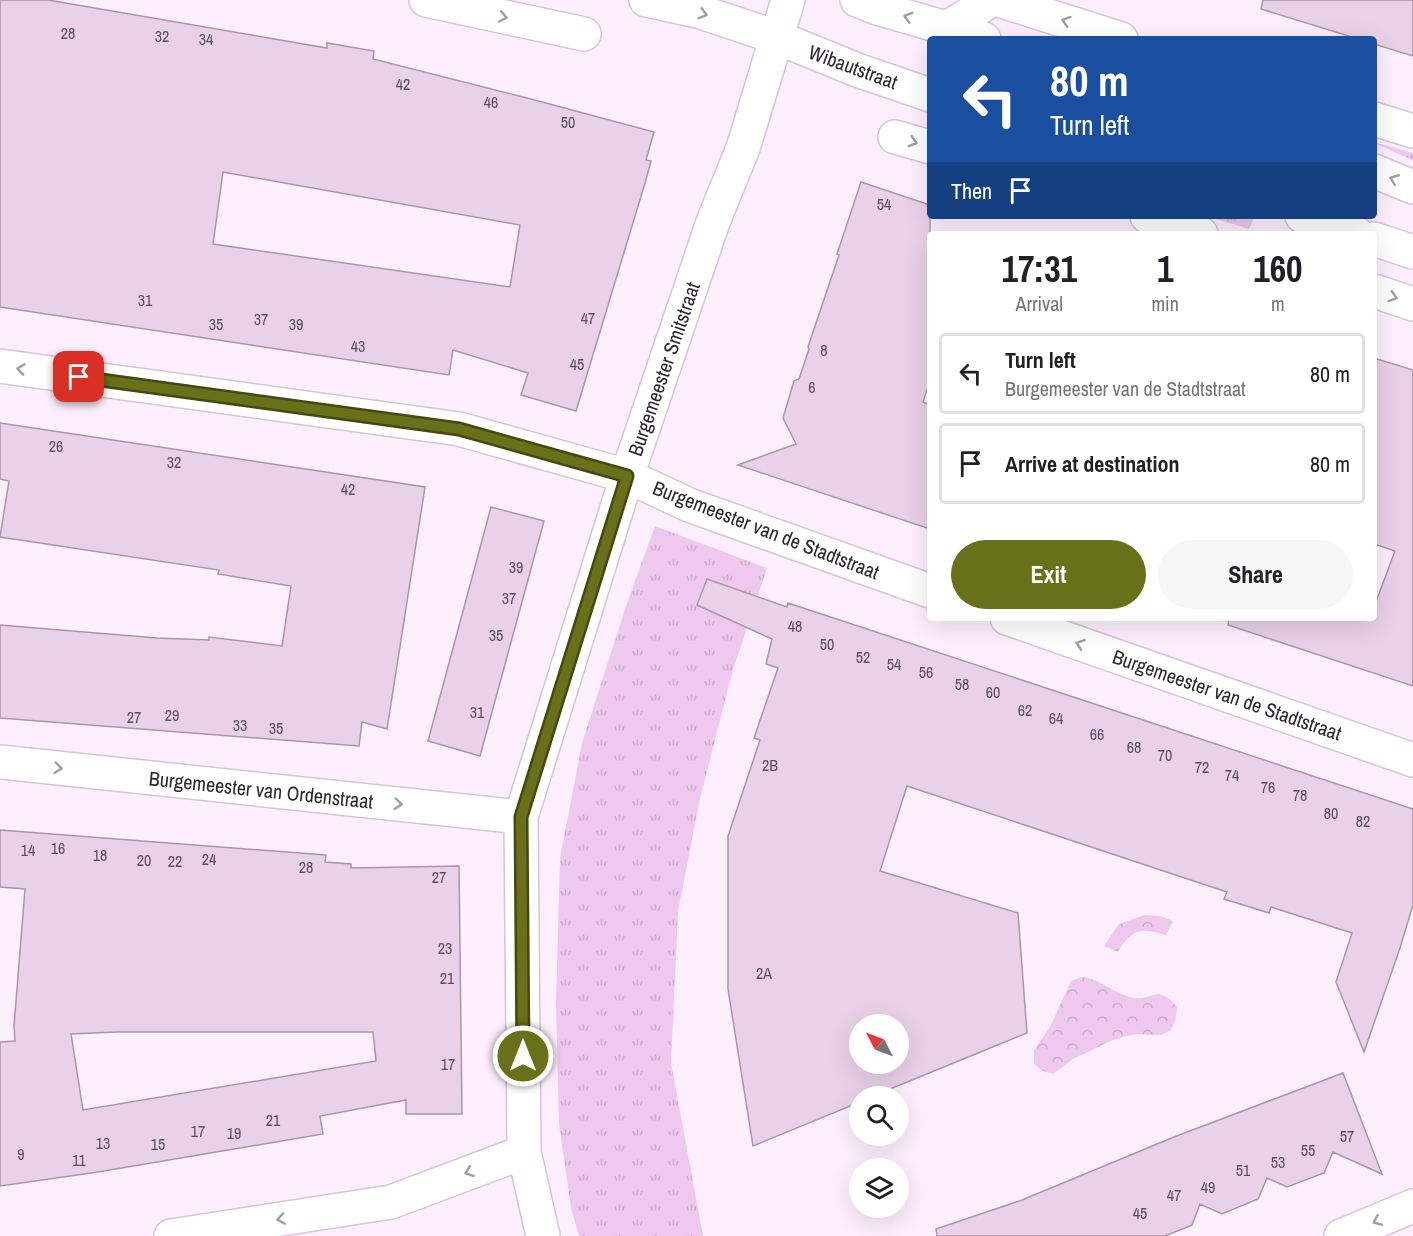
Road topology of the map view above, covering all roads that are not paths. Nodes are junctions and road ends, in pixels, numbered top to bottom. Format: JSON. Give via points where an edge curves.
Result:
{"nodes":[{"id":1,"x":426,"y":0,"type":"edge"},
{"id":2,"x":646,"y":0,"type":"edge"},
{"id":3,"x":788,"y":0,"type":"edge"},
{"id":4,"x":857,"y":0,"type":"edge"},
{"id":5,"x":991,"y":0,"type":"edge"},
{"id":6,"x":999,"y":0,"type":"edge"},
{"id":7,"x":949,"y":27,"type":"junction"},
{"id":8,"x":584,"y":34,"type":"dead end"},
{"id":9,"x":975,"y":36,"type":"edge"},
{"id":10,"x":1112,"y":36,"type":"edge"},
{"id":11,"x":776,"y":37,"type":"junction"},
{"id":12,"x":927,"y":94,"type":"edge"},
{"id":13,"x":1377,"y":120,"type":"edge"},
{"id":14,"x":1413,"y":131,"type":"edge"},
{"id":15,"x":896,"y":137,"type":"dead end"},
{"id":16,"x":927,"y":146,"type":"edge"},
{"id":17,"x":1377,"y":172,"type":"edge"},
{"id":18,"x":1413,"y":187,"type":"edge"},
{"id":19,"x":1156,"y":219,"type":"edge"},
{"id":20,"x":1311,"y":219,"type":"edge"},
{"id":21,"x":1192,"y":231,"type":"edge"},
{"id":22,"x":1349,"y":231,"type":"edge"},
{"id":23,"x":1377,"y":240,"type":"edge"},
{"id":24,"x":1413,"y":252,"type":"edge"},
{"id":25,"x":1377,"y":292,"type":"edge"},
{"id":26,"x":1413,"y":303,"type":"edge"},
{"id":27,"x":0,"y":366,"type":"edge"},
{"id":28,"x":627,"y":476,"type":"junction"},
{"id":29,"x":927,"y":590,"type":"edge"},
{"id":30,"x":1016,"y":621,"type":"edge"},
{"id":31,"x":1413,"y":760,"type":"edge"},
{"id":32,"x":0,"y":762,"type":"edge"},
{"id":33,"x":521,"y":817,"type":"junction"},
{"id":34,"x":524,"y":1152,"type":"junction"},
{"id":35,"x":1413,"y":1206,"type":"edge"},
{"id":36,"x":171,"y":1236,"type":"edge"},
{"id":37,"x":543,"y":1236,"type":"edge"},
{"id":38,"x":1341,"y":1236,"type":"edge"}],
"edges":[{"from":1,"to":8,"type":"street","one_way":true},
{"from":2,"to":11,"type":"street","name":"Wibautstraat","one_way":true,"via":[[701,12]]},
{"from":3,"to":11,"type":"street","name":"Burgemeester Smitstraat"},
{"from":7,"to":4,"type":"street","one_way":true},
{"from":5,"to":7,"type":"street"},
{"from":10,"to":6,"type":"street","one_way":true},
{"from":7,"to":9,"type":"street"},
{"from":11,"to":12,"type":"street","name":"Wibautstraat"},
{"from":11,"to":28,"type":"street","name":"Burgemeester Smitstraat","via":[[743,148],[713,222]]},
{"from":13,"to":14,"type":"street"},
{"from":15,"to":16,"type":"street","one_way":true},
{"from":18,"to":17,"type":"street","one_way":true},
{"from":19,"to":21,"type":"street"},
{"from":20,"to":22,"type":"street"},
{"from":23,"to":24,"type":"street"},
{"from":25,"to":26,"type":"street","one_way":true},
{"from":28,"to":27,"type":"street","name":"Burgemeester van de Stadtstraat","one_way":true,"via":[[459,429]]},
{"from":28,"to":29,"type":"street","name":"Burgemeester van de Stadtstraat","via":[[689,505]]},
{"from":28,"to":33,"type":"street","name":"Burgemeester Smitstraat"},
{"from":31,"to":30,"type":"street","name":"Burgemeester van de Stadtstraat","one_way":true},
{"from":32,"to":33,"type":"street","name":"Burgemeester van Ordenstraat","one_way":true},
{"from":33,"to":34,"type":"street","name":"Burgemeester Smitstraat"},
{"from":34,"to":36,"type":"street","one_way":true,"via":[[391,1202]]},
{"from":34,"to":37,"type":"street","name":"Burgemeester Smitstraat"},
{"from":35,"to":38,"type":"street","one_way":true}]}
